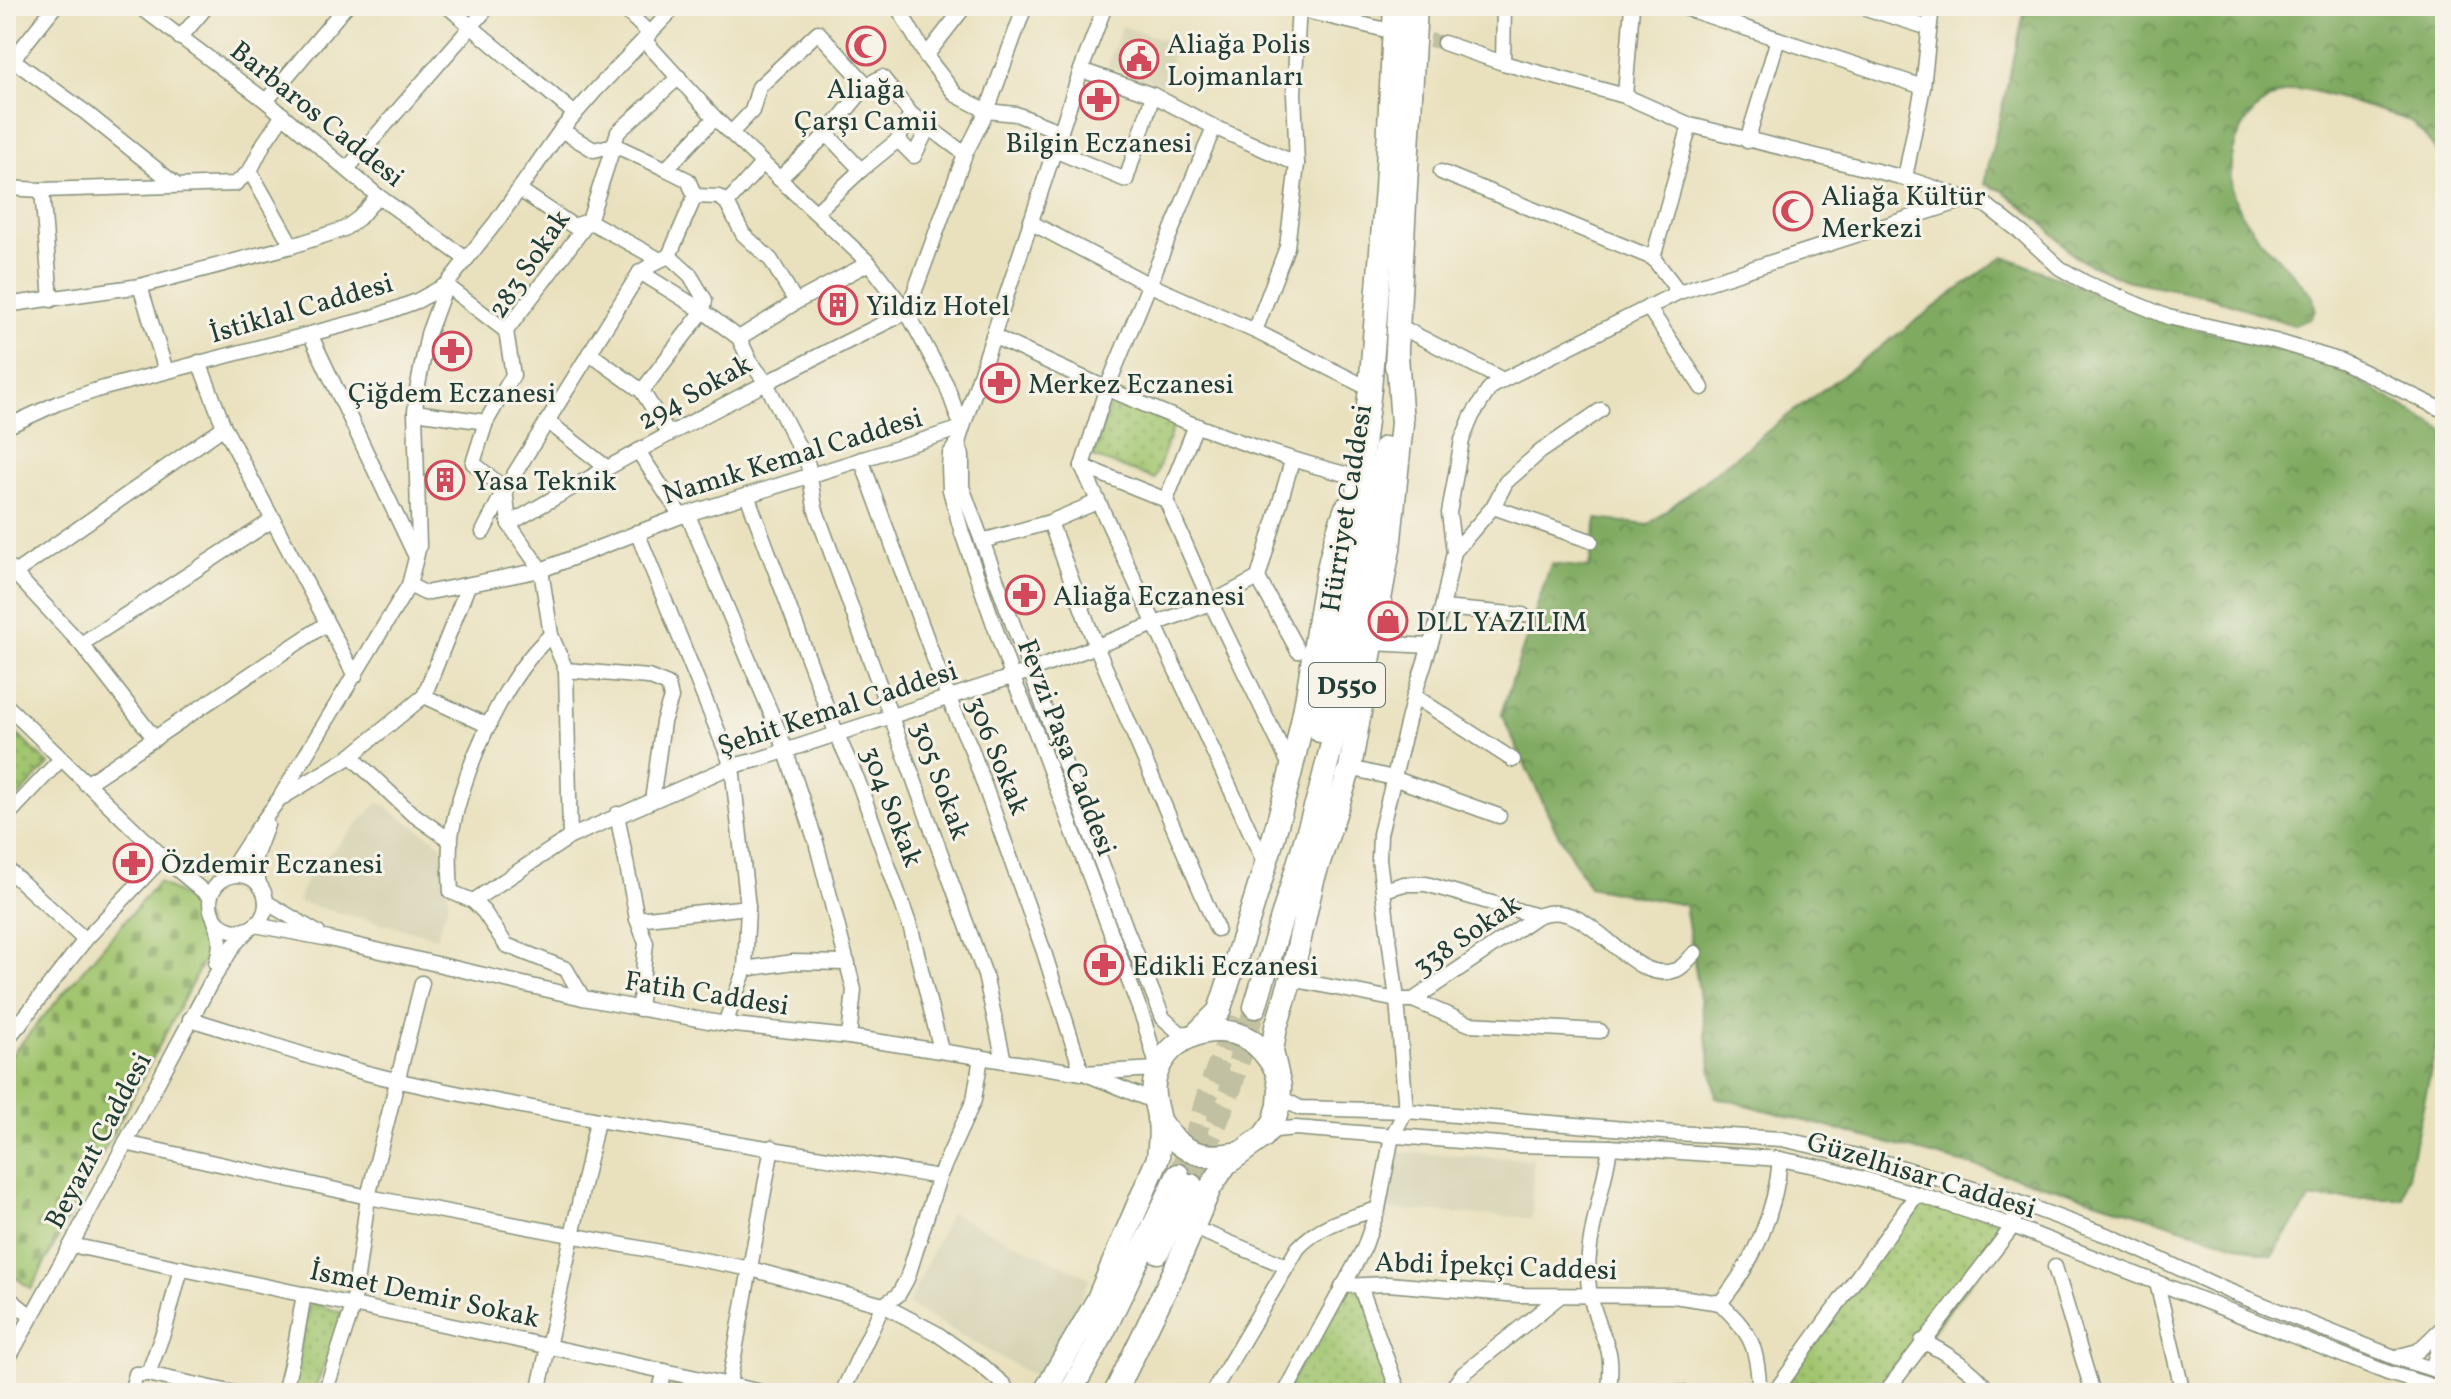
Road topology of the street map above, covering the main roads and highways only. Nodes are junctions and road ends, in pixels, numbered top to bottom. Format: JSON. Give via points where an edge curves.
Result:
{"nodes":[{"id":1,"x":1395,"y":6,"type":"edge"},
{"id":2,"x":1416,"y":6,"type":"edge"},
{"id":3,"x":1397,"y":355,"type":"junction"},
{"id":4,"x":1357,"y":477,"type":"junction"},
{"id":5,"x":1196,"y":1034,"type":"junction"},
{"id":6,"x":1278,"y":1078,"type":"junction"},
{"id":7,"x":1156,"y":1110,"type":"junction"},
{"id":8,"x":1239,"y":1153,"type":"junction"},
{"id":9,"x":1044,"y":1393,"type":"edge"},
{"id":10,"x":1070,"y":1393,"type":"edge"},
{"id":11,"x":1088,"y":1393,"type":"edge"},
{"id":12,"x":1115,"y":1393,"type":"edge"}],
"edges":[{"from":1,"to":4,"type":"highway","name":"Hürriyet Caddesi","number":"D550","via":[[1370,389]]},
{"from":2,"to":3,"type":"highway","name":"Hürriyet Caddesi","number":"D550"},
{"from":3,"to":4,"type":"highway","name":"Hürriyet Caddesi","number":"D550","via":[[1346,689],[1320,791],[1249,1004],[1330,686]]},
{"from":3,"to":6,"type":"highway","via":[[1402,423],[1389,549],[1350,768],[1313,880],[1276,1027],[1272,1051]]},
{"from":4,"to":5,"type":"highway","via":[[1333,543],[1303,718],[1265,864],[1219,1011]]},
{"from":5,"to":6,"type":"highway","via":[[1215,1030],[1251,1040]]},
{"from":5,"to":7,"type":"highway","via":[[1180,1042],[1158,1069]]},
{"from":6,"to":8,"type":"highway","via":[[1277,1113],[1263,1137]]},
{"from":7,"to":8,"type":"highway","via":[[1183,1148],[1211,1156]]},
{"from":7,"to":9,"type":"highway","via":[[1158,1158],[1141,1201],[1097,1301]]},
{"from":8,"to":12,"type":"highway","via":[[1210,1188]]},
{"from":10,"to":11,"type":"highway","via":[[1185,1180]]}]}
